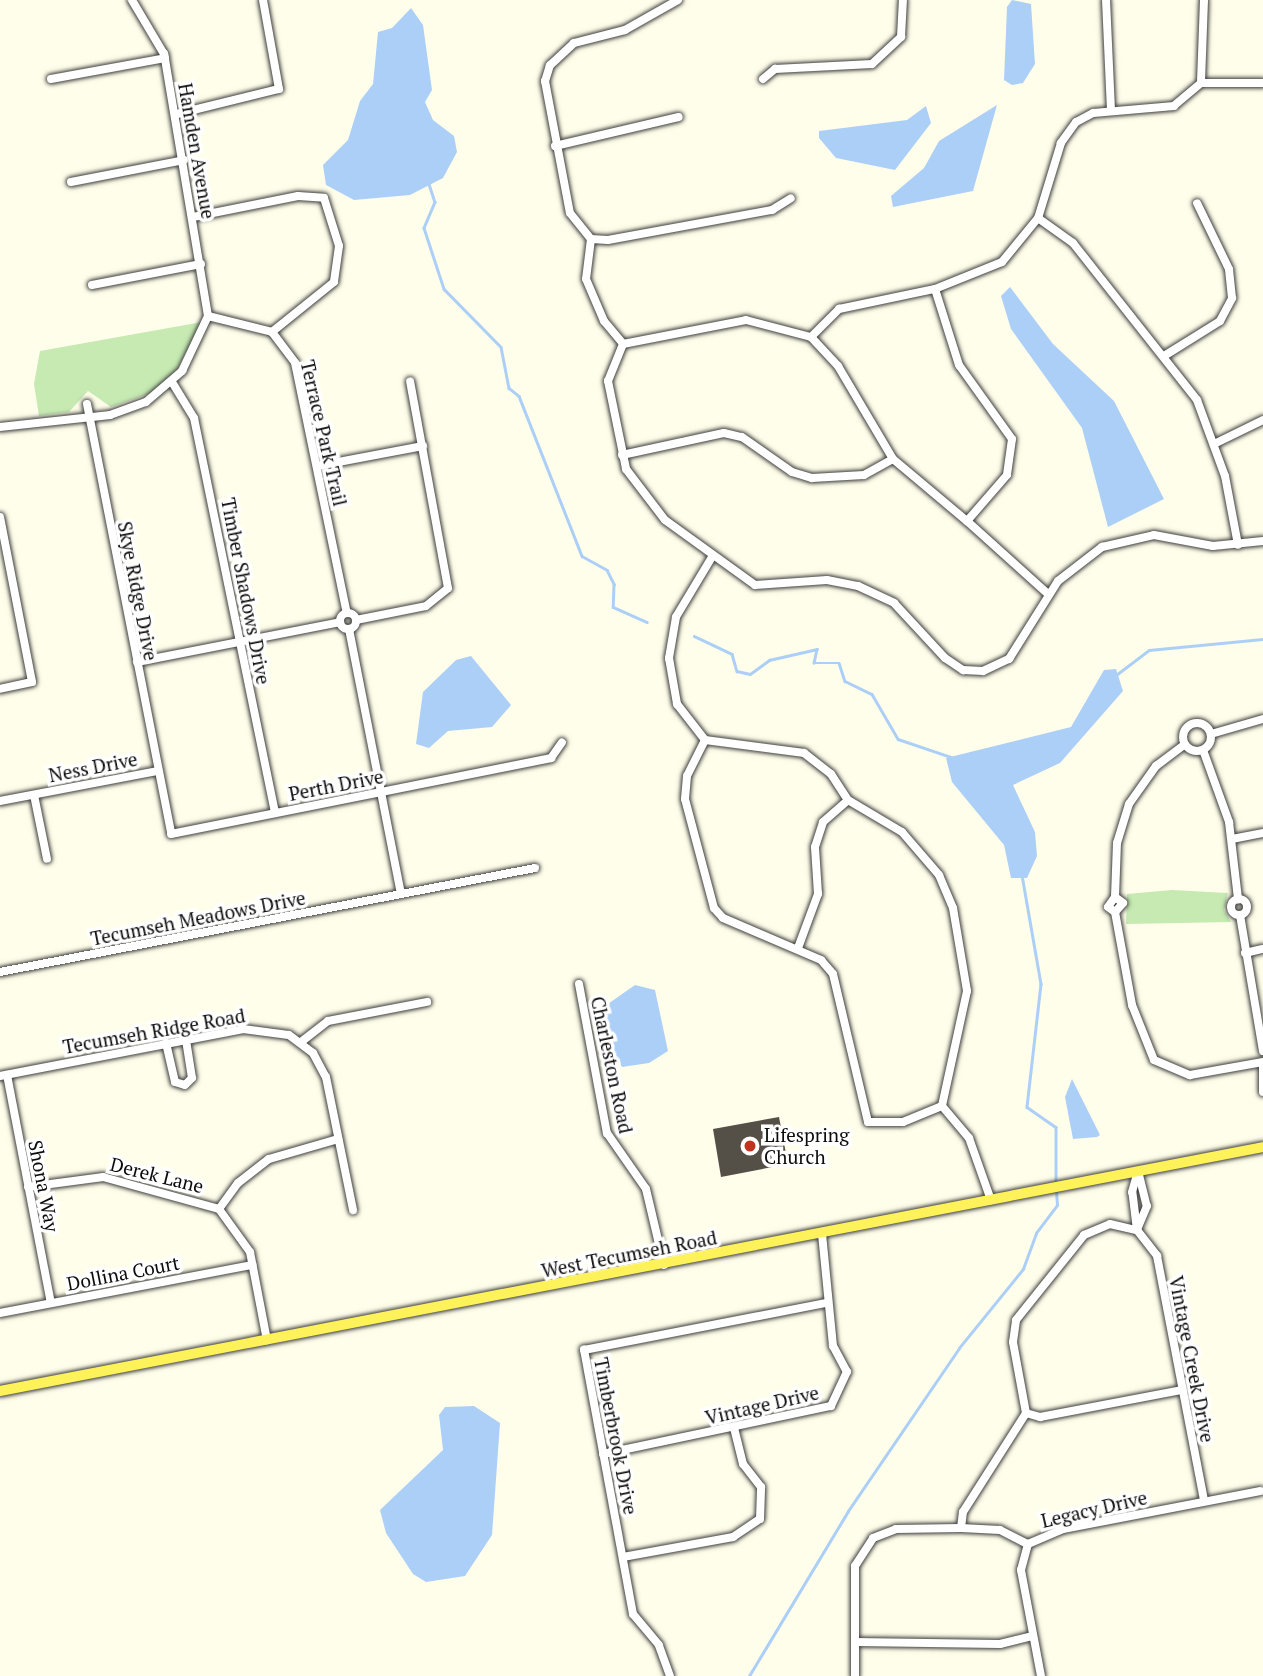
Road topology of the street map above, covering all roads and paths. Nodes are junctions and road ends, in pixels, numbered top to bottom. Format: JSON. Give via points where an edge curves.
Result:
{"nodes":[{"id":1,"x":132,"y":0,"type":"edge"},
{"id":2,"x":263,"y":0,"type":"edge"},
{"id":3,"x":678,"y":0,"type":"edge"},
{"id":4,"x":903,"y":0,"type":"edge"},
{"id":5,"x":1106,"y":0,"type":"edge"},
{"id":6,"x":1204,"y":0,"type":"edge"},
{"id":7,"x":165,"y":58,"type":"junction"},
{"id":8,"x":51,"y":79,"type":"dead end"},
{"id":9,"x":763,"y":79,"type":"dead end"},
{"id":10,"x":1201,"y":83,"type":"junction"},
{"id":11,"x":1263,"y":83,"type":"edge"},
{"id":12,"x":1111,"y":111,"type":"junction"},
{"id":13,"x":177,"y":114,"type":"junction"},
{"id":14,"x":679,"y":117,"type":"dead end"},
{"id":15,"x":555,"y":146,"type":"junction"},
{"id":16,"x":184,"y":160,"type":"junction"},
{"id":17,"x":71,"y":182,"type":"dead end"},
{"id":18,"x":791,"y":198,"type":"dead end"},
{"id":19,"x":1196,"y":204,"type":"dead end"},
{"id":20,"x":193,"y":217,"type":"junction"},
{"id":21,"x":1038,"y":218,"type":"junction"},
{"id":22,"x":592,"y":239,"type":"junction"},
{"id":23,"x":201,"y":264,"type":"junction"},
{"id":24,"x":92,"y":285,"type":"dead end"},
{"id":25,"x":935,"y":289,"type":"junction"},
{"id":26,"x":208,"y":316,"type":"junction"},
{"id":27,"x":272,"y":332,"type":"junction"},
{"id":28,"x":811,"y":337,"type":"junction"},
{"id":29,"x":623,"y":344,"type":"junction"},
{"id":30,"x":1164,"y":356,"type":"junction"},
{"id":31,"x":410,"y":381,"type":"dead end"},
{"id":32,"x":172,"y":382,"type":"junction"},
{"id":33,"x":87,"y":404,"type":"dead end"},
{"id":34,"x":89,"y":416,"type":"junction"},
{"id":35,"x":1263,"y":420,"type":"edge"},
{"id":36,"x":0,"y":427,"type":"edge"},
{"id":37,"x":1214,"y":444,"type":"junction"},
{"id":38,"x":422,"y":446,"type":"junction"},
{"id":39,"x":622,"y":455,"type":"junction"},
{"id":40,"x":893,"y":459,"type":"junction"},
{"id":41,"x":317,"y":466,"type":"junction"},
{"id":42,"x":0,"y":517,"type":"edge"},
{"id":43,"x":967,"y":521,"type":"junction"},
{"id":44,"x":1263,"y":541,"type":"edge"},
{"id":45,"x":1238,"y":545,"type":"junction"},
{"id":46,"x":712,"y":557,"type":"junction"},
{"id":47,"x":1048,"y":594,"type":"junction"},
{"id":48,"x":347,"y":613,"type":"junction"},
{"id":49,"x":356,"y":620,"type":"junction"},
{"id":50,"x":340,"y":622,"type":"junction"},
{"id":51,"x":349,"y":629,"type":"junction"},
{"id":52,"x":240,"y":642,"type":"junction"},
{"id":53,"x":136,"y":662,"type":"junction"},
{"id":54,"x":0,"y":689,"type":"edge"},
{"id":55,"x":1263,"y":719,"type":"edge"},
{"id":56,"x":1211,"y":734,"type":"junction"},
{"id":57,"x":705,"y":740,"type":"junction"},
{"id":58,"x":562,"y":742,"type":"dead end"},
{"id":59,"x":1185,"y":744,"type":"junction"},
{"id":60,"x":1203,"y":750,"type":"junction"},
{"id":61,"x":159,"y":771,"type":"junction"},
{"id":62,"x":381,"y":792,"type":"junction"},
{"id":63,"x":34,"y":795,"type":"junction"},
{"id":64,"x":848,"y":800,"type":"junction"},
{"id":65,"x":0,"y":801,"type":"edge"},
{"id":66,"x":275,"y":813,"type":"junction"},
{"id":67,"x":1263,"y":833,"type":"edge"},
{"id":68,"x":1232,"y":839,"type":"junction"},
{"id":69,"x":47,"y":859,"type":"dead end"},
{"id":70,"x":536,"y":868,"type":"dead end"},
{"id":71,"x":401,"y":894,"type":"junction"},
{"id":72,"x":798,"y":948,"type":"junction"},
{"id":73,"x":1263,"y":949,"type":"edge"},
{"id":74,"x":1245,"y":953,"type":"junction"},
{"id":75,"x":0,"y":972,"type":"edge"},
{"id":76,"x":579,"y":984,"type":"dead end"},
{"id":77,"x":426,"y":1002,"type":"dead end"},
{"id":78,"x":186,"y":1040,"type":"junction"},
{"id":79,"x":301,"y":1042,"type":"junction"},
{"id":80,"x":166,"y":1043,"type":"junction"},
{"id":81,"x":1263,"y":1052,"type":"edge"},
{"id":82,"x":1263,"y":1064,"type":"edge"},
{"id":83,"x":3,"y":1075,"type":"edge"},
{"id":84,"x":1263,"y":1092,"type":"edge"},
{"id":85,"x":942,"y":1106,"type":"junction"},
{"id":86,"x":338,"y":1139,"type":"junction"},
{"id":87,"x":1263,"y":1147,"type":"edge"},
{"id":88,"x":1138,"y":1171,"type":"junction"},
{"id":89,"x":28,"y":1187,"type":"junction"},
{"id":90,"x":991,"y":1200,"type":"junction"},
{"id":91,"x":219,"y":1209,"type":"junction"},
{"id":92,"x":353,"y":1210,"type":"dead end"},
{"id":93,"x":1137,"y":1230,"type":"junction"},
{"id":94,"x":822,"y":1234,"type":"junction"},
{"id":95,"x":252,"y":1265,"type":"junction"},
{"id":96,"x":664,"y":1265,"type":"junction"},
{"id":97,"x":51,"y":1303,"type":"junction"},
{"id":98,"x":826,"y":1303,"type":"junction"},
{"id":99,"x":0,"y":1313,"type":"edge"},
{"id":100,"x":267,"y":1340,"type":"junction"},
{"id":101,"x":1182,"y":1390,"type":"junction"},
{"id":102,"x":0,"y":1391,"type":"edge"},
{"id":103,"x":1026,"y":1413,"type":"junction"},
{"id":104,"x":734,"y":1429,"type":"junction"},
{"id":105,"x":603,"y":1454,"type":"junction"},
{"id":106,"x":1260,"y":1491,"type":"dead end"},
{"id":107,"x":1204,"y":1500,"type":"junction"},
{"id":108,"x":961,"y":1528,"type":"junction"},
{"id":109,"x":1028,"y":1544,"type":"junction"},
{"id":110,"x":623,"y":1557,"type":"junction"},
{"id":111,"x":1033,"y":1636,"type":"junction"},
{"id":112,"x":855,"y":1643,"type":"junction"},
{"id":113,"x":670,"y":1676,"type":"edge"},
{"id":114,"x":855,"y":1676,"type":"edge"},
{"id":115,"x":1041,"y":1676,"type":"edge"}],
"edges":[{"from":1,"to":7,"type":"street","name":"Hamden Avenue"},
{"from":2,"to":13,"type":"street","via":[[279,89]]},
{"from":3,"to":15,"type":"street","via":[[625,30],[558,51],[545,81]]},
{"from":4,"to":9,"type":"street","via":[[901,37],[872,64],[775,68]]},
{"from":5,"to":12,"type":"street"},
{"from":6,"to":10,"type":"street"},
{"from":7,"to":8,"type":"street"},
{"from":7,"to":13,"type":"street","name":"Hamden Avenue"},
{"from":10,"to":11,"type":"street"},
{"from":10,"to":12,"type":"street","via":[[1174,106]]},
{"from":12,"to":21,"type":"street","via":[[1083,117],[1069,131]]},
{"from":13,"to":16,"type":"street","name":"Hamden Avenue"},
{"from":14,"to":15,"type":"street"},
{"from":15,"to":22,"type":"street","via":[[570,213]]},
{"from":16,"to":17,"type":"street"},
{"from":16,"to":20,"type":"street","name":"Hamden Avenue"},
{"from":18,"to":22,"type":"street","via":[[772,210]]},
{"from":19,"to":30,"type":"street","via":[[1229,269],[1232,298],[1220,321]]},
{"from":20,"to":23,"type":"street","name":"Hamden Avenue"},
{"from":20,"to":27,"type":"street","via":[[298,196],[324,198],[339,246],[334,282]]},
{"from":21,"to":25,"type":"street","via":[[1002,262]]},
{"from":21,"to":30,"type":"street","via":[[1073,243]]},
{"from":22,"to":29,"type":"street","via":[[586,279],[604,321]]},
{"from":23,"to":24,"type":"street"},
{"from":23,"to":26,"type":"street","name":"Hamden Avenue"},
{"from":25,"to":28,"type":"street","via":[[839,309]]},
{"from":25,"to":43,"type":"street","via":[[959,365],[1012,439],[1007,475]]},
{"from":26,"to":27,"type":"street"},
{"from":26,"to":32,"type":"street","via":[[195,351]]},
{"from":27,"to":41,"type":"street","name":"Terrace Park Trail","via":[[295,363]]},
{"from":28,"to":29,"type":"street","via":[[746,320]]},
{"from":28,"to":40,"type":"street","via":[[838,366]]},
{"from":29,"to":39,"type":"street","via":[[608,381]]},
{"from":30,"to":37,"type":"street"},
{"from":31,"to":38,"type":"street"},
{"from":32,"to":34,"type":"street","via":[[136,407]]},
{"from":32,"to":52,"type":"street","name":"Timber Shadows Drive","via":[[194,418]]},
{"from":33,"to":34,"type":"street","name":"Skye Ridge Drive"},
{"from":34,"to":36,"type":"street"},
{"from":34,"to":53,"type":"street","name":"Skye Ridge Drive"},
{"from":35,"to":37,"type":"street"},
{"from":37,"to":45,"type":"street"},
{"from":38,"to":41,"type":"street"},
{"from":38,"to":49,"type":"street","via":[[448,588],[426,606]]},
{"from":39,"to":40,"type":"street","via":[[724,433],[742,437],[792,472],[812,478],[864,475]]},
{"from":39,"to":46,"type":"street","via":[[647,502]]},
{"from":40,"to":43,"type":"street"},
{"from":41,"to":48,"type":"street","name":"Terrace Park Trail"},
{"from":42,"to":54,"type":"street","via":[[32,682]]},
{"from":43,"to":47,"type":"street"},
{"from":44,"to":45,"type":"street"},
{"from":45,"to":47,"type":"street","via":[[1154,535],[1118,541],[1084,556]]},
{"from":46,"to":47,"type":"street","via":[[755,585],[827,580],[872,591],[908,614],[963,670],[983,671],[1009,659]]},
{"from":46,"to":57,"type":"street","via":[[676,617],[669,658],[677,704]]},
{"from":48,"to":49,"type":"street"},
{"from":48,"to":50,"type":"street"},
{"from":49,"to":51,"type":"street"},
{"from":50,"to":51,"type":"street"},
{"from":50,"to":52,"type":"street"},
{"from":51,"to":62,"type":"street"},
{"from":52,"to":53,"type":"street"},
{"from":52,"to":66,"type":"street","name":"Timber Shadows Drive"},
{"from":53,"to":61,"type":"street","name":"Skye Ridge Drive"},
{"from":55,"to":56,"type":"street"},
{"from":56,"to":59,"type":"street","via":[[1205,725],[1191,724]]},
{"from":56,"to":60,"type":"street"},
{"from":57,"to":64,"type":"street","via":[[804,753],[831,774]]},
{"from":57,"to":72,"type":"street","via":[[687,776],[685,799],[714,908],[723,918]]},
{"from":58,"to":62,"type":"street","name":"Perth Drive","via":[[551,758]]},
{"from":59,"to":60,"type":"street"},
{"from":59,"to":82,"type":"street","via":[[1156,766],[1129,804],[1117,843],[1115,897],[1123,903],[1115,912],[1132,1004],[1154,1060],[1190,1075]]},
{"from":60,"to":68,"type":"street"},
{"from":61,"to":63,"type":"street","name":"Ness Drive"},
{"from":61,"to":66,"type":"street","name":"Perth Drive","via":[[171,834]]},
{"from":62,"to":66,"type":"street","name":"Perth Drive"},
{"from":62,"to":71,"type":"street"},
{"from":63,"to":65,"type":"street","name":"Ness Drive"},
{"from":63,"to":69,"type":"street"},
{"from":64,"to":72,"type":"street","via":[[823,822],[815,847],[818,894]]},
{"from":64,"to":85,"type":"street","via":[[920,850],[953,908],[967,991]]},
{"from":67,"to":68,"type":"street"},
{"from":68,"to":74,"type":"street","via":[[1238,899],[1247,906],[1240,915]]},
{"from":70,"to":71,"type":"street","name":"Tecumseh Meadows Drive"},
{"from":71,"to":75,"type":"street","name":"Tecumseh Meadows Drive"},
{"from":72,"to":85,"type":"street","via":[[821,960],[841,991],[868,1122],[903,1122]]},
{"from":73,"to":74,"type":"street"},
{"from":74,"to":81,"type":"street"},
{"from":76,"to":96,"type":"street","name":"Charleston Road","via":[[607,1133],[646,1189]]},
{"from":77,"to":79,"type":"street","via":[[328,1021]]},
{"from":78,"to":79,"type":"street","name":"Tecumseh Ridge Road","via":[[259,1028]]},
{"from":78,"to":80,"type":"street","name":"Tecumseh Ridge Road"},
{"from":78,"to":80,"type":"street","via":[[192,1078],[185,1085],[175,1082]]},
{"from":79,"to":86,"type":"street","via":[[323,1068]]},
{"from":80,"to":83,"type":"street","name":"Tecumseh Ridge Road"},
{"from":82,"to":84,"type":"street"},
{"from":83,"to":89,"type":"street","name":"Shona Way"},
{"from":85,"to":90,"type":"street","via":[[969,1138]]},
{"from":86,"to":91,"type":"street","via":[[269,1159],[237,1184]]},
{"from":86,"to":92,"type":"street"},
{"from":87,"to":88,"type":"main road","name":"West Tecumseh Road"},
{"from":88,"to":90,"type":"main road","name":"West Tecumseh Road"},
{"from":88,"to":93,"type":"street","via":[[1132,1192]]},
{"from":88,"to":93,"type":"street","via":[[1147,1206]]},
{"from":89,"to":91,"type":"street","name":"Derek Lane","via":[[103,1177]]},
{"from":89,"to":97,"type":"street","name":"Shona Way"},
{"from":90,"to":94,"type":"main road","name":"West Tecumseh Road"},
{"from":91,"to":95,"type":"street","name":"Derek Lane","via":[[241,1233]]},
{"from":93,"to":101,"type":"street","name":"Vintage Creek Drive","via":[[1157,1256]]},
{"from":93,"to":103,"type":"street","via":[[1110,1224],[1084,1235],[1016,1320],[1013,1342]]},
{"from":94,"to":96,"type":"main road","name":"West Tecumseh Road"},
{"from":94,"to":98,"type":"street","name":"Vintage Drive"},
{"from":95,"to":97,"type":"street","name":"Dollina Court"},
{"from":95,"to":100,"type":"street","name":"Derek Lane"},
{"from":96,"to":100,"type":"main road","name":"West Tecumseh Road"},
{"from":97,"to":99,"type":"street","name":"Dollina Court"},
{"from":98,"to":104,"type":"street","name":"Vintage Drive","via":[[833,1346],[846,1372],[840,1397],[822,1411]]},
{"from":98,"to":105,"type":"street","name":"Timberbrook Drive","via":[[584,1350]]},
{"from":100,"to":102,"type":"main road","name":"West Tecumseh Road"},
{"from":101,"to":103,"type":"street","via":[[1040,1417]]},
{"from":101,"to":107,"type":"street","name":"Vintage Creek Drive"},
{"from":103,"to":108,"type":"street","via":[[963,1513]]},
{"from":104,"to":105,"type":"street","name":"Vintage Drive"},
{"from":104,"to":110,"type":"street","via":[[743,1464],[761,1487],[760,1519],[733,1537]]},
{"from":105,"to":110,"type":"street","name":"Timberbrook Drive"},
{"from":106,"to":107,"type":"street","name":"Legacy Drive"},
{"from":107,"to":109,"type":"street","name":"Legacy Drive","via":[[1063,1529]]},
{"from":108,"to":109,"type":"street","via":[[1000,1530]]},
{"from":108,"to":112,"type":"street","via":[[896,1530],[863,1548],[854,1575]]},
{"from":109,"to":111,"type":"street","name":"Legacy Drive","via":[[1021,1570]]},
{"from":110,"to":113,"type":"street","name":"Timberbrook Drive","via":[[633,1614],[659,1645]]},
{"from":111,"to":112,"type":"street","via":[[1000,1644]]},
{"from":111,"to":115,"type":"street","name":"Legacy Drive"},
{"from":112,"to":114,"type":"street"}]}
